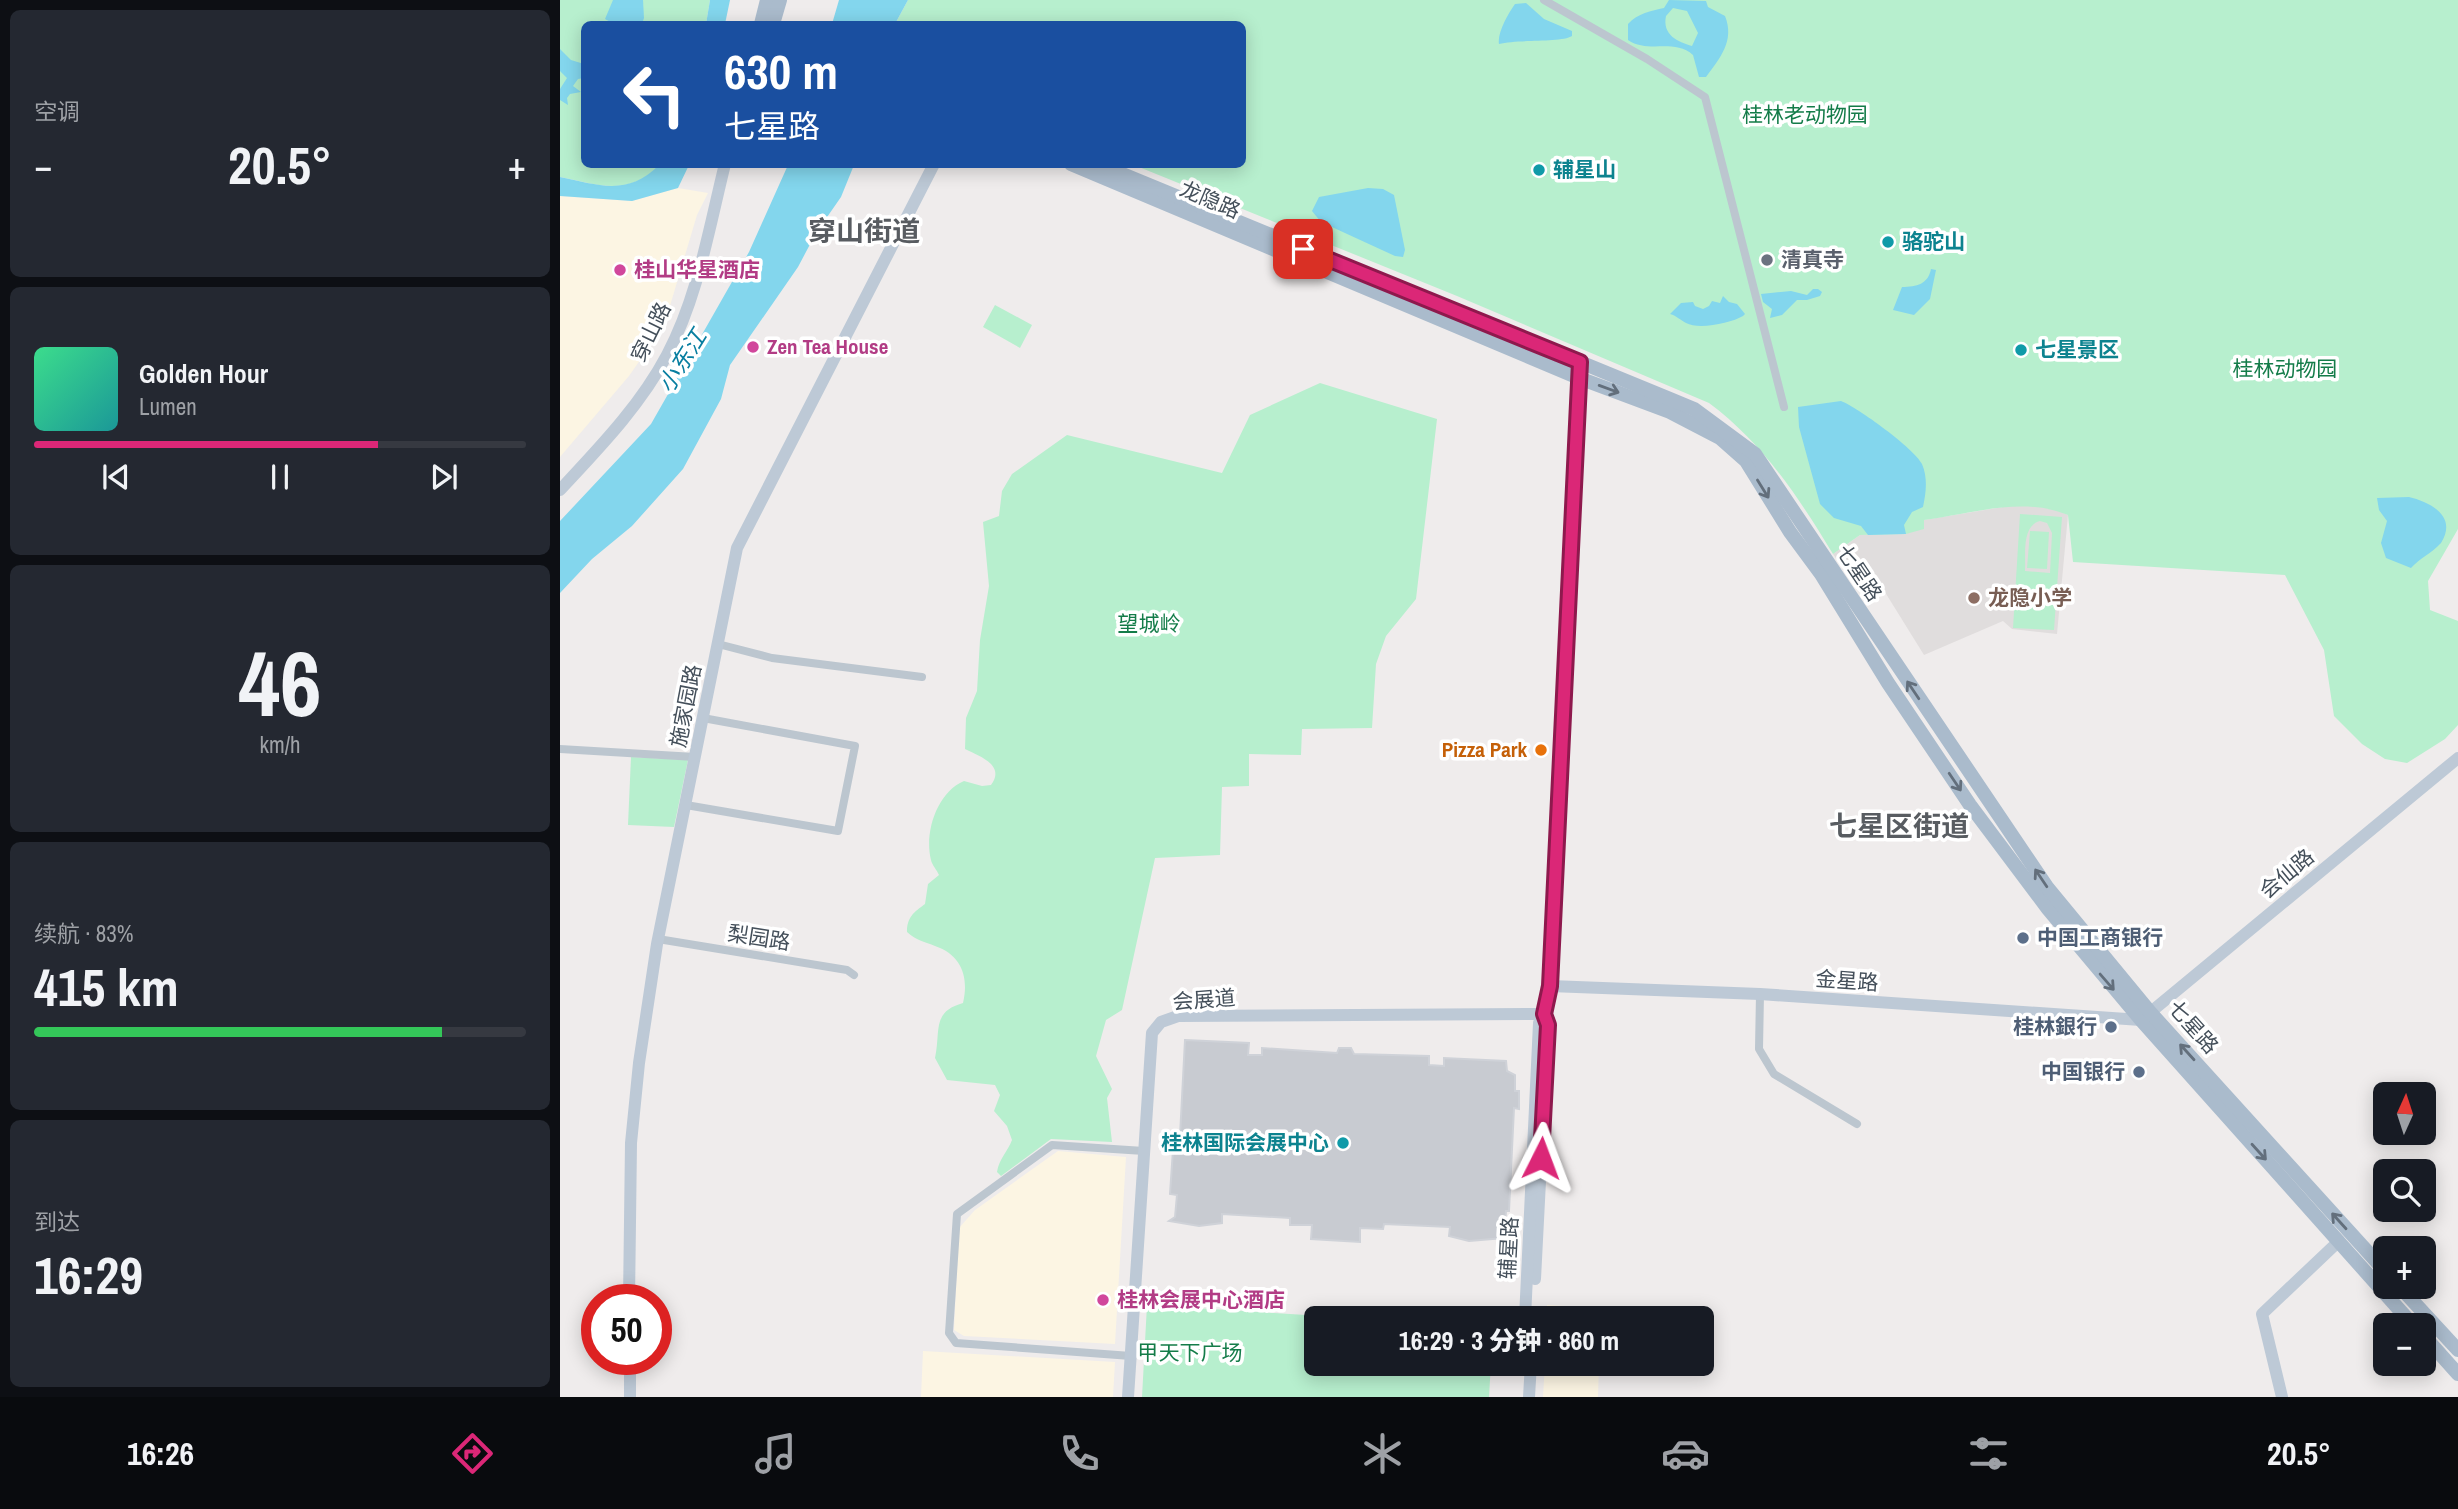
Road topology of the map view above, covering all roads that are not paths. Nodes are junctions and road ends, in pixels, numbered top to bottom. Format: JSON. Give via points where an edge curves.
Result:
{"nodes":[{"id":1,"x":767,"y":0,"type":"edge"},
{"id":2,"x":780,"y":0,"type":"edge"},
{"id":3,"x":1544,"y":0,"type":"edge"},
{"id":4,"x":762,"y":21,"type":"edge"},
{"id":5,"x":774,"y":21,"type":"edge"},
{"id":6,"x":724,"y":168,"type":"edge"},
{"id":7,"x":932,"y":168,"type":"edge"},
{"id":8,"x":1080,"y":168,"type":"edge"},
{"id":9,"x":1108,"y":168,"type":"edge"},
{"id":10,"x":1580,"y":362,"type":"junction"},
{"id":11,"x":1579,"y":378,"type":"junction"},
{"id":12,"x":1784,"y":407,"type":"dead end"},
{"id":13,"x":1720,"y":438,"type":"joint"},
{"id":14,"x":560,"y":490,"type":"edge"},
{"id":15,"x":718,"y":644,"type":"junction"},
{"id":16,"x":922,"y":677,"type":"dead end"},
{"id":17,"x":703,"y":718,"type":"junction"},
{"id":18,"x":560,"y":749,"type":"edge"},
{"id":19,"x":695,"y":757,"type":"junction"},
{"id":20,"x":2458,"y":758,"type":"edge"},
{"id":21,"x":686,"y":805,"type":"junction"},
{"id":22,"x":658,"y":939,"type":"junction"},
{"id":23,"x":854,"y":975,"type":"dead end"},
{"id":24,"x":1550,"y":986,"type":"junction"},
{"id":25,"x":1760,"y":994,"type":"junction"},
{"id":26,"x":1544,"y":1014,"type":"junction"},
{"id":27,"x":2146,"y":1016,"type":"junction"},
{"id":28,"x":1857,"y":1124,"type":"dead end"},
{"id":29,"x":1144,"y":1151,"type":"junction"},
{"id":30,"x":2339,"y":1241,"type":"junction"},
{"id":31,"x":2373,"y":1258,"type":"edge"},
{"id":32,"x":629,"y":1284,"type":"edge"},
{"id":33,"x":2411,"y":1299,"type":"edge"},
{"id":34,"x":1526,"y":1306,"type":"edge"},
{"id":35,"x":1535,"y":1306,"type":"edge"},
{"id":36,"x":2402,"y":1313,"type":"edge"},
{"id":37,"x":2436,"y":1349,"type":"edge"},
{"id":38,"x":2458,"y":1350,"type":"edge"},
{"id":39,"x":1131,"y":1356,"type":"junction"},
{"id":40,"x":2458,"y":1374,"type":"edge"},
{"id":41,"x":630,"y":1375,"type":"edge"},
{"id":42,"x":1522,"y":1376,"type":"edge"},
{"id":43,"x":1531,"y":1376,"type":"edge"},
{"id":44,"x":630,"y":1397,"type":"edge"},
{"id":45,"x":1128,"y":1397,"type":"edge"},
{"id":46,"x":1521,"y":1397,"type":"edge"},
{"id":47,"x":1530,"y":1397,"type":"edge"},
{"id":48,"x":2282,"y":1397,"type":"edge"}],
"edges":[{"from":1,"to":4,"type":"main road"},
{"from":2,"to":5,"type":"main road"},
{"from":3,"to":12,"type":"street","via":[[1705,97]]},
{"from":6,"to":14,"type":"street","name":"穿山路","via":[[690,299],[667,355],[638,401]]},
{"from":7,"to":15,"type":"street","name":"施家园路","via":[[737,548]]},
{"from":8,"to":11,"type":"main road","name":"龙隐路"},
{"from":9,"to":10,"type":"main road","name":"七星路"},
{"from":10,"to":11,"type":"street","name":"辅星路"},
{"from":27,"to":10,"type":"main road","name":"七星路","one_way":true,"via":[[2047,887],[1755,454],[1694,409]]},
{"from":11,"to":13,"type":"main road","name":"龙隐路","one_way":true,"via":[[1670,412]]},
{"from":11,"to":24,"type":"street","name":"辅星路"},
{"from":13,"to":27,"type":"main road","name":"七星路","one_way":true,"via":[[1746,461],[1970,805],[2048,909]]},
{"from":15,"to":16,"type":"street","via":[[772,658]]},
{"from":15,"to":17,"type":"street","name":"施家园路"},
{"from":17,"to":19,"type":"street","name":"施家园路"},
{"from":17,"to":21,"type":"street","via":[[855,746],[838,831]]},
{"from":18,"to":19,"type":"street"},
{"from":19,"to":21,"type":"street","name":"施家园路"},
{"from":20,"to":27,"type":"street","name":"会仙路"},
{"from":21,"to":22,"type":"street","name":"施家园路"},
{"from":22,"to":23,"type":"street","name":"梨园路","via":[[847,970]]},
{"from":22,"to":32,"type":"street","name":"施家园路","via":[[631,1143]]},
{"from":24,"to":25,"type":"street","name":"金星路"},
{"from":24,"to":26,"type":"street","name":"辅星路"},
{"from":25,"to":27,"type":"street","name":"金星路"},
{"from":25,"to":28,"type":"street","via":[[1759,1049],[1774,1074]]},
{"from":26,"to":29,"type":"street","name":"会展道","via":[[1178,1017],[1161,1022],[1152,1033]]},
{"from":26,"to":34,"type":"street","name":"辅星路","via":[[1539,1023]]},
{"from":26,"to":35,"type":"street","name":"辅星路","via":[[1548,1025]]},
{"from":27,"to":30,"type":"main road","name":"七星路","one_way":true},
{"from":31,"to":27,"type":"main road","name":"七星路","one_way":true},
{"from":29,"to":39,"type":"street","name":"会展道"},
{"from":29,"to":39,"type":"street","via":[[1052,1145],[965,1206],[957,1214],[949,1333],[956,1343]]},
{"from":30,"to":36,"type":"main road","name":"七星路"},
{"from":30,"to":48,"type":"street","via":[[2262,1314]]},
{"from":33,"to":38,"type":"main road"},
{"from":37,"to":40,"type":"main road"},
{"from":39,"to":45,"type":"street","name":"会展道"},
{"from":41,"to":44,"type":"street"},
{"from":42,"to":46,"type":"street"},
{"from":43,"to":47,"type":"street"}]}
